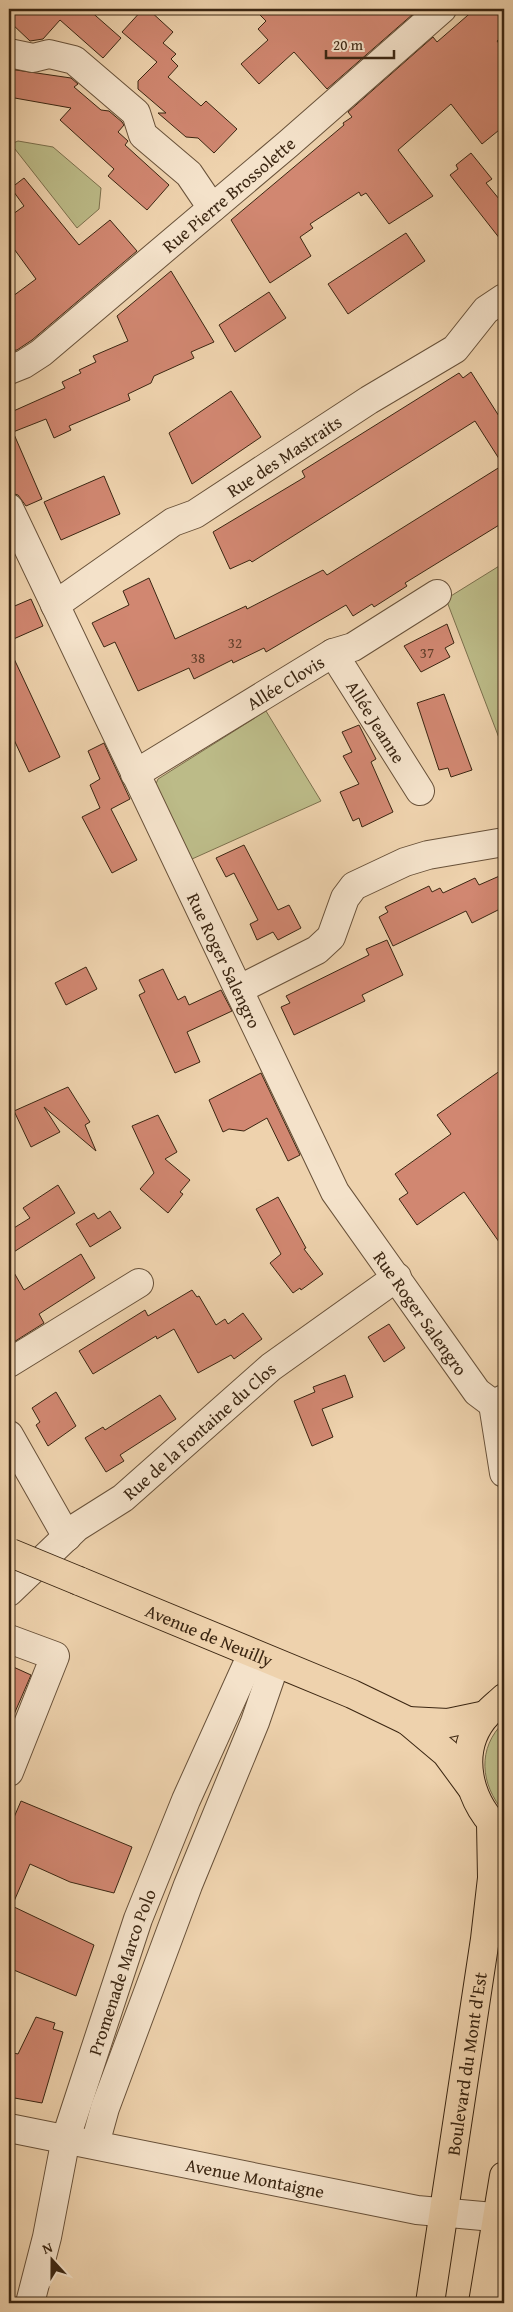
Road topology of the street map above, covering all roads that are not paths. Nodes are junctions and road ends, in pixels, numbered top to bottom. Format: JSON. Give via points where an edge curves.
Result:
{"nodes":[{"id":1,"x":442,"y":9,"type":"edge"},
{"id":2,"x":9,"y":53,"type":"edge"},
{"id":3,"x":212,"y":208,"type":"junction"},
{"id":4,"x":504,"y":298,"type":"edge"},
{"id":5,"x":9,"y":370,"type":"edge"},
{"id":6,"x":9,"y":508,"type":"edge"},
{"id":7,"x":437,"y":594,"type":"dead end"},
{"id":8,"x":55,"y":605,"type":"junction"},
{"id":9,"x":333,"y":653,"type":"junction"},
{"id":10,"x":134,"y":774,"type":"junction"},
{"id":11,"x":420,"y":791,"type":"dead end"},
{"id":12,"x":504,"y":842,"type":"edge"},
{"id":13,"x":240,"y":990,"type":"junction"},
{"id":14,"x":397,"y":1277,"type":"junction"},
{"id":15,"x":140,"y":1283,"type":"dead end"},
{"id":16,"x":9,"y":1363,"type":"edge"},
{"id":17,"x":492,"y":1398,"type":"edge"},
{"id":18,"x":9,"y":1435,"type":"edge"},
{"id":19,"x":504,"y":1473,"type":"edge"},
{"id":20,"x":68,"y":1537,"type":"junction"},
{"id":21,"x":10,"y":1553,"type":"edge"},
{"id":22,"x":9,"y":1592,"type":"edge"},
{"id":23,"x":9,"y":1639,"type":"edge"},
{"id":24,"x":264,"y":1659,"type":"junction"},
{"id":25,"x":495,"y":1706,"type":"edge"},
{"id":26,"x":408,"y":1721,"type":"junction"},
{"id":27,"x":9,"y":1772,"type":"edge"},
{"id":28,"x":471,"y":1787,"type":"junction"},
{"id":29,"x":498,"y":1829,"type":"edge"},
{"id":30,"x":9,"y":2128,"type":"edge"},
{"id":31,"x":66,"y":2138,"type":"junction"},
{"id":32,"x":95,"y":2144,"type":"junction"},
{"id":33,"x":504,"y":2176,"type":"edge"},
{"id":34,"x":444,"y":2213,"type":"junction"},
{"id":35,"x":501,"y":2218,"type":"edge"},
{"id":36,"x":486,"y":2301,"type":"edge"},
{"id":37,"x":30,"y":2303,"type":"edge"},
{"id":38,"x":430,"y":2303,"type":"edge"}],
"edges":[{"from":1,"to":3,"type":"street","name":"Rue Pierre Brossolette"},
{"from":2,"to":3,"type":"street","via":[[33,58],[49,54],[74,60],[136,112],[143,135],[189,174]]},
{"from":3,"to":5,"type":"street","name":"Rue Pierre Brossolette","via":[[40,353]]},
{"from":4,"to":8,"type":"street","name":"Rue des Mastraits","via":[[486,310],[456,349],[369,400],[195,514],[173,522]]},
{"from":6,"to":8,"type":"street","name":"Rue Roger Salengro"},
{"from":7,"to":9,"type":"street","name":"Allée Clovis","via":[[353,647]]},
{"from":8,"to":10,"type":"street","name":"Rue Roger Salengro"},
{"from":9,"to":10,"type":"street","name":"Allée Clovis"},
{"from":9,"to":11,"type":"street","name":"Allée Jeanne"},
{"from":10,"to":13,"type":"street","name":"Rue Roger Salengro"},
{"from":12,"to":13,"type":"street","via":[[428,855],[354,886],[345,898],[331,937],[317,950]]},
{"from":13,"to":14,"type":"street","name":"Rue Roger Salengro","via":[[335,1192]]},
{"from":14,"to":17,"type":"street","name":"Rue Roger Salengro"},
{"from":14,"to":20,"type":"street","name":"Rue de la Fontaine du Clos","via":[[271,1367],[123,1498],[77,1527]]},
{"from":15,"to":16,"type":"street"},
{"from":17,"to":19,"type":"street"},
{"from":18,"to":20,"type":"street"},
{"from":20,"to":22,"type":"street","name":"Rue de la Fontaine du Clos"},
{"from":21,"to":24,"type":"main road","name":"Avenue de Neuilly","bridge":true},
{"from":23,"to":27,"type":"street","via":[[55,1656]]},
{"from":24,"to":26,"type":"main road","name":"Avenue de Neuilly","via":[[352,1694]]},
{"from":24,"to":31,"type":"street","name":"Promenade Marco Polo","via":[[186,1800],[138,1919]]},
{"from":24,"to":32,"type":"street","via":[[265,1696],[188,1885],[105,2108]]},
{"from":25,"to":26,"type":"main road","name":"Avenue de Neuilly","via":[[448,1723]]},
{"from":25,"to":28,"type":"main road","via":[[473,1737],[468,1762]]},
{"from":26,"to":28,"type":"main road","name":"Avenue de Neuilly","via":[[446,1753]]},
{"from":28,"to":29,"type":"main road","via":[[478,1806]]},
{"from":29,"to":34,"type":"main road","name":"Boulevard du Mont d'Est","via":[[485,1940]]},
{"from":30,"to":31,"type":"street","name":"Avenue Montaigne"},
{"from":31,"to":32,"type":"street","name":"Avenue Montaigne"},
{"from":31,"to":37,"type":"street","name":"Promenade Marco Polo","via":[[47,2237]]},
{"from":32,"to":34,"type":"street","name":"Avenue Montaigne"},
{"from":33,"to":35,"type":"main road"},
{"from":34,"to":35,"type":"street","name":"Avenue Montaigne"},
{"from":34,"to":38,"type":"main road","name":"Boulevard du Mont d'Est"},
{"from":35,"to":36,"type":"main road"}]}
